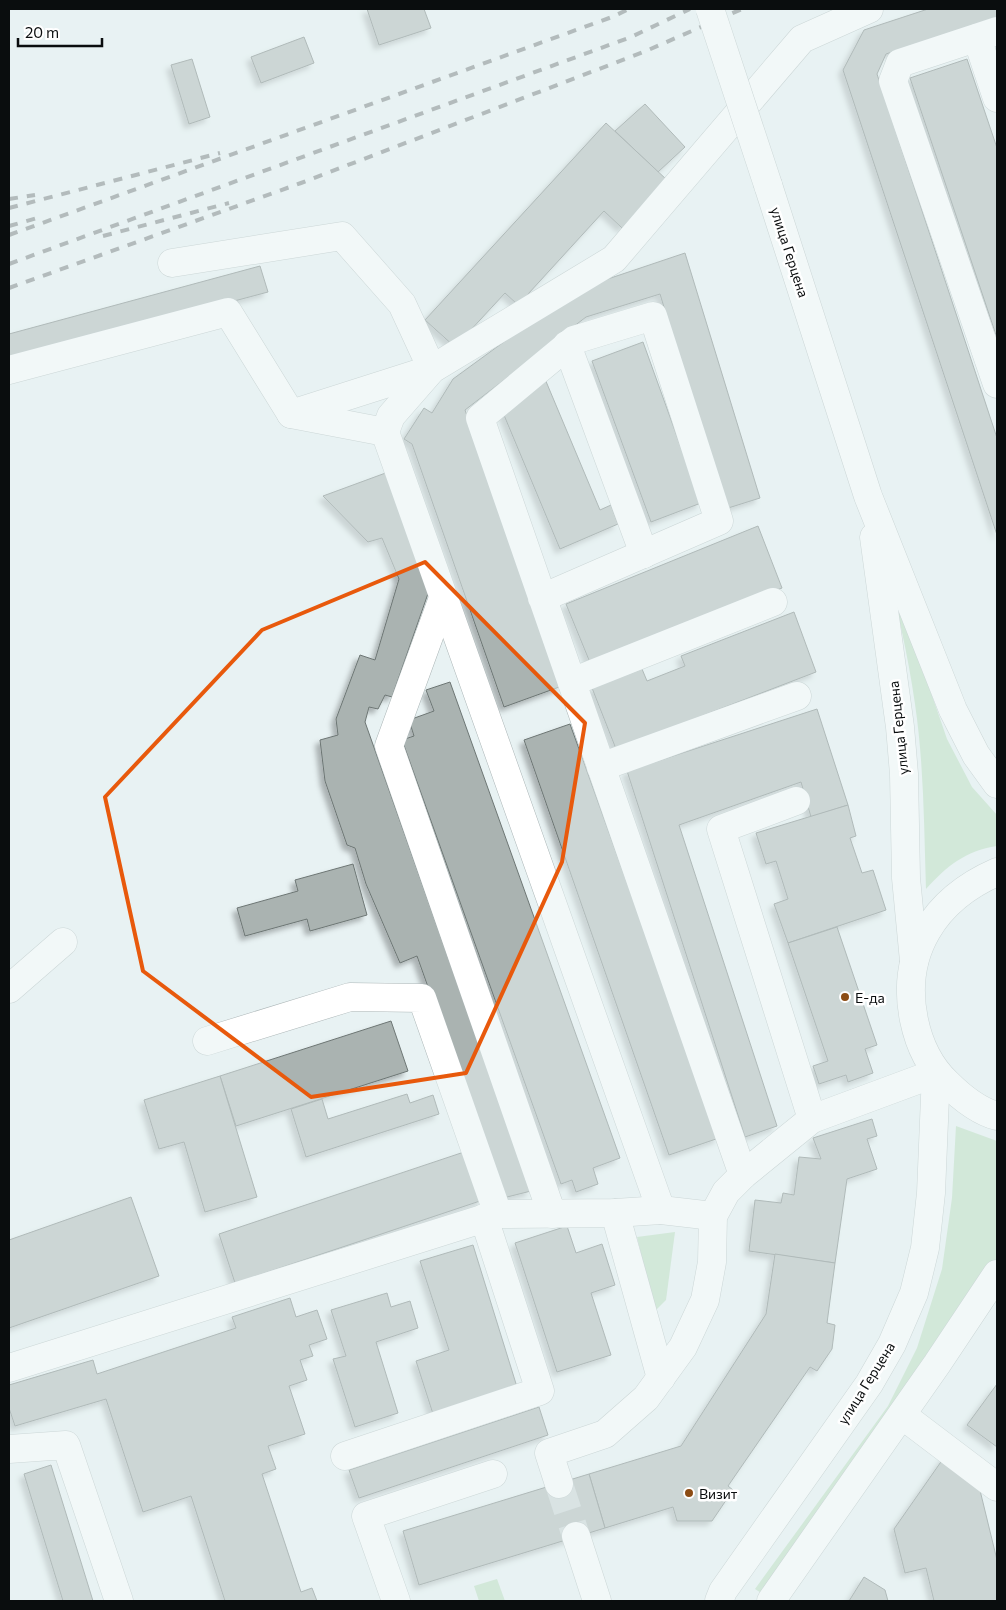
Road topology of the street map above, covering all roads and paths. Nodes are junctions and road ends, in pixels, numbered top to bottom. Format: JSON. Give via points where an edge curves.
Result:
{"nodes":[{"id":1,"x":710,"y":9,"type":"edge"},
{"id":2,"x":869,"y":9,"type":"edge"},
{"id":3,"x":987,"y":34,"type":"edge"},
{"id":4,"x":997,"y":98,"type":"edge"},
{"id":5,"x":172,"y":263,"type":"dead end"},
{"id":6,"x":567,"y":345,"type":"junction"},
{"id":7,"x":432,"y":369,"type":"junction"},
{"id":8,"x":9,"y":370,"type":"edge"},
{"id":9,"x":997,"y":384,"type":"edge"},
{"id":10,"x":291,"y":414,"type":"junction"},
{"id":11,"x":385,"y":432,"type":"junction"},
{"id":12,"x":868,"y":496,"type":"junction"},
{"id":13,"x":644,"y":554,"type":"junction"},
{"id":14,"x":443,"y":598,"type":"junction"},
{"id":15,"x":542,"y":598,"type":"junction"},
{"id":16,"x":773,"y":602,"type":"dead end"},
{"id":17,"x":572,"y":682,"type":"junction"},
{"id":18,"x":797,"y":696,"type":"dead end"},
{"id":19,"x":601,"y":767,"type":"junction"},
{"id":20,"x":997,"y":784,"type":"edge"},
{"id":21,"x":796,"y":801,"type":"dead end"},
{"id":22,"x":997,"y":872,"type":"edge"},
{"id":23,"x":63,"y":942,"type":"dead end"},
{"id":24,"x":914,"y":961,"type":"junction"},
{"id":25,"x":9,"y":989,"type":"edge"},
{"id":26,"x":207,"y":1041,"type":"dead end"},
{"id":27,"x":936,"y":1073,"type":"junction"},
{"id":28,"x":997,"y":1116,"type":"edge"},
{"id":29,"x":812,"y":1119,"type":"junction"},
{"id":30,"x":743,"y":1175,"type":"junction"},
{"id":31,"x":661,"y":1210,"type":"junction"},
{"id":32,"x":615,"y":1213,"type":"junction"},
{"id":33,"x":552,"y":1214,"type":"junction"},
{"id":34,"x":491,"y":1216,"type":"junction"},
{"id":35,"x":713,"y":1216,"type":"junction"},
{"id":36,"x":997,"y":1274,"type":"edge"},
{"id":37,"x":9,"y":1368,"type":"edge"},
{"id":38,"x":661,"y":1378,"type":"junction"},
{"id":39,"x":902,"y":1415,"type":"junction"},
{"id":40,"x":9,"y":1449,"type":"edge"},
{"id":41,"x":345,"y":1456,"type":"dead end"},
{"id":42,"x":493,"y":1474,"type":"dead end"},
{"id":43,"x":559,"y":1484,"type":"tunnel mouth"},
{"id":44,"x":997,"y":1487,"type":"edge"},
{"id":45,"x":576,"y":1536,"type":"tunnel mouth"},
{"id":46,"x":719,"y":1598,"type":"edge"},
{"id":47,"x":118,"y":1601,"type":"edge"},
{"id":48,"x":396,"y":1601,"type":"edge"},
{"id":49,"x":598,"y":1601,"type":"edge"},
{"id":50,"x":771,"y":1601,"type":"edge"}],
"edges":[{"from":1,"to":12,"type":"main road","name":"улица Герцена","bridge":true},
{"from":2,"to":7,"type":"main road","via":[[802,39],[614,259]]},
{"from":3,"to":4,"type":"main road"},
{"from":3,"to":9,"type":"main road","via":[[900,63],[893,81]]},
{"from":5,"to":7,"type":"main road","via":[[342,236],[402,304]]},
{"from":6,"to":13,"type":"main road"},
{"from":6,"to":13,"type":"main road","via":[[574,340],[653,316],[719,521]]},
{"from":6,"to":15,"type":"main road","via":[[480,418]]},
{"from":7,"to":10,"type":"main road"},
{"from":7,"to":11,"type":"main road","via":[[391,416]]},
{"from":8,"to":10,"type":"main road","via":[[228,312]]},
{"from":10,"to":11,"type":"main road"},
{"from":11,"to":14,"type":"main road"},
{"from":12,"to":20,"type":"main road","name":"улица Герцена","via":[[953,710],[976,755]]},
{"from":12,"to":24,"type":"main road","name":"улица Герцена","via":[[900,727],[906,878]]},
{"from":13,"to":15,"type":"main road"},
{"from":14,"to":31,"type":"main road"},
{"from":14,"to":33,"type":"main road","via":[[389,746]]},
{"from":15,"to":17,"type":"main road"},
{"from":16,"to":17,"type":"main road"},
{"from":17,"to":19,"type":"main road"},
{"from":18,"to":19,"type":"main road"},
{"from":19,"to":30,"type":"main road"},
{"from":21,"to":29,"type":"main road","via":[[721,829]]},
{"from":22,"to":24,"type":"main road","via":[[969,886],[944,906],[926,932]]},
{"from":23,"to":25,"type":"main road"},
{"from":24,"to":27,"type":"main road","via":[[910,1000],[918,1038]]},
{"from":26,"to":34,"type":"main road","via":[[350,997],[422,998]]},
{"from":27,"to":28,"type":"main road","via":[[962,1098]]},
{"from":27,"to":29,"type":"main road"},
{"from":27,"to":46,"type":"main road","name":"улица Герцена","via":[[931,1192],[925,1248],[914,1294],[892,1344],[868,1384]]},
{"from":29,"to":30,"type":"main road"},
{"from":30,"to":35,"type":"main road","via":[[726,1192]]},
{"from":31,"to":32,"type":"main road"},
{"from":31,"to":35,"type":"main road"},
{"from":32,"to":33,"type":"main road"},
{"from":32,"to":38,"type":"main road"},
{"from":33,"to":34,"type":"main road"},
{"from":34,"to":37,"type":"main road"},
{"from":34,"to":41,"type":"main road","via":[[540,1391]]},
{"from":35,"to":38,"type":"main road","via":[[712,1262],[706,1300],[683,1347]]},
{"from":36,"to":39,"type":"main road"},
{"from":38,"to":43,"type":"main road","via":[[646,1398],[605,1434],[549,1453]]},
{"from":39,"to":44,"type":"main road"},
{"from":39,"to":50,"type":"main road"},
{"from":40,"to":47,"type":"main road","via":[[66,1445]]},
{"from":42,"to":48,"type":"main road","via":[[366,1516]]},
{"from":45,"to":49,"type":"main road"}]}
